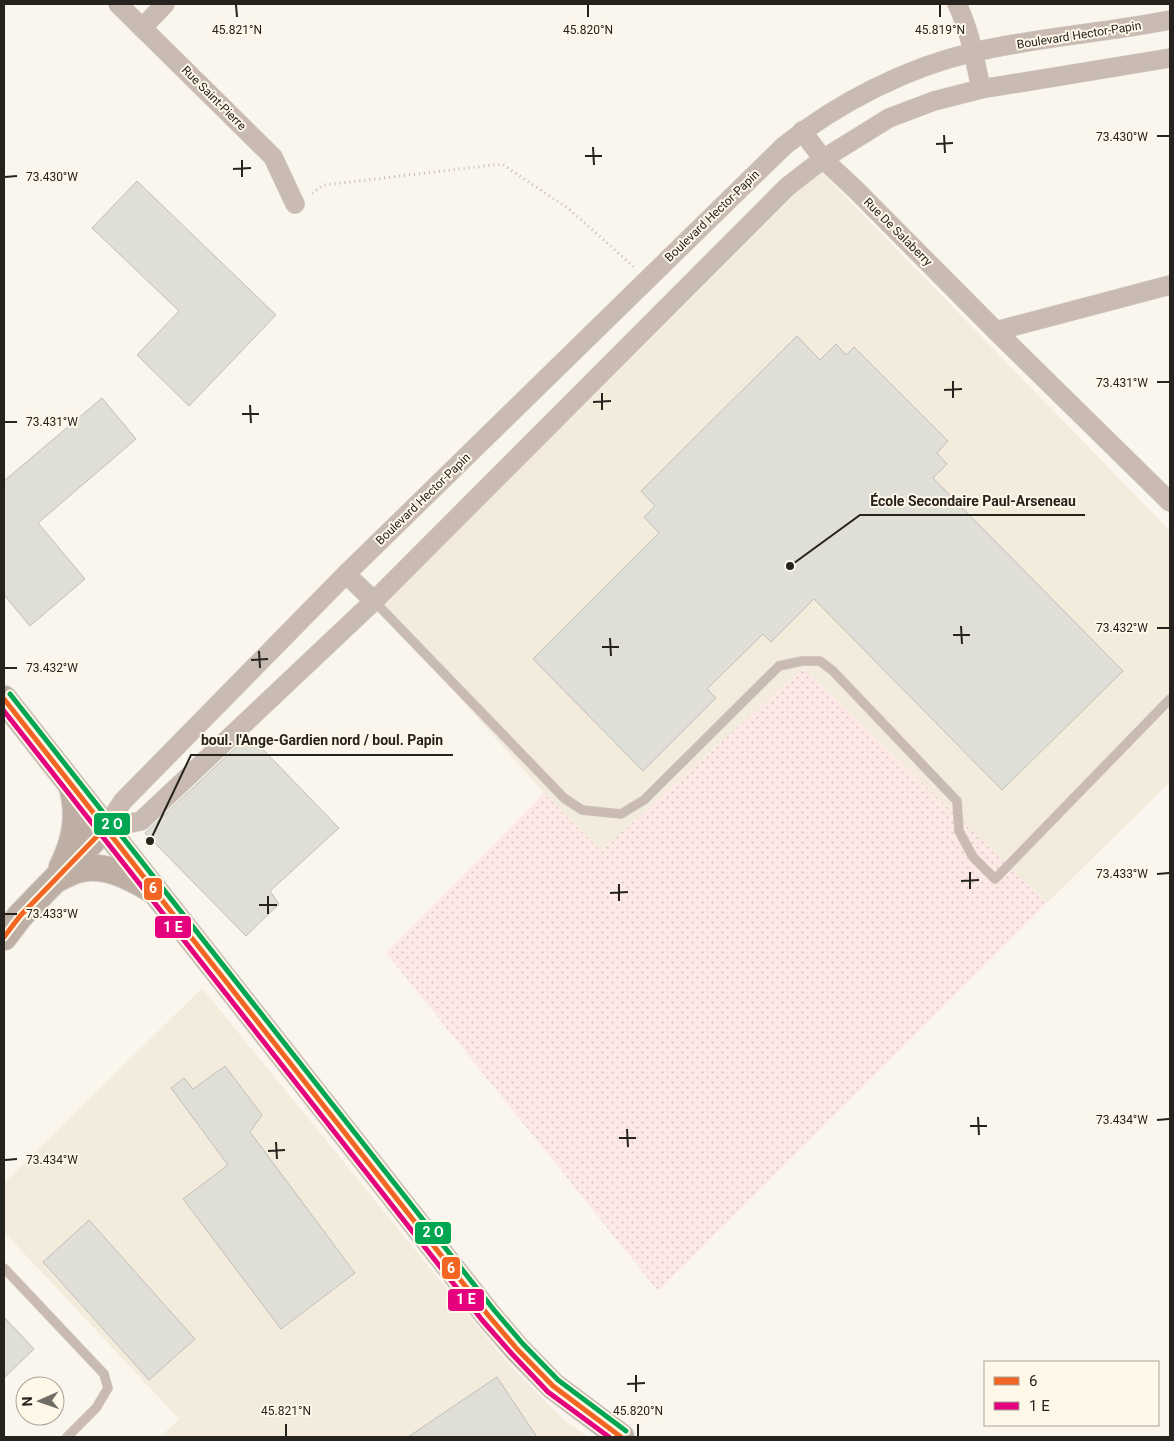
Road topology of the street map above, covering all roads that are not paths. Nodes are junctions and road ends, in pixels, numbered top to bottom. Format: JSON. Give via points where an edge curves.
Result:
{"nodes":[{"id":1,"x":118,"y":4,"type":"edge"},
{"id":2,"x":165,"y":4,"type":"edge"},
{"id":3,"x":957,"y":4,"type":"edge"},
{"id":4,"x":1170,"y":20,"type":"edge"},
{"id":5,"x":142,"y":28,"type":"junction"},
{"id":6,"x":974,"y":52,"type":"junction"},
{"id":7,"x":1170,"y":58,"type":"edge"},
{"id":8,"x":981,"y":89,"type":"junction"},
{"id":9,"x":802,"y":131,"type":"junction"},
{"id":10,"x":823,"y":159,"type":"junction"},
{"id":11,"x":295,"y":204,"type":"road end"},
{"id":12,"x":1170,"y":285,"type":"edge"},
{"id":13,"x":996,"y":331,"type":"junction"},
{"id":14,"x":1170,"y":502,"type":"edge"},
{"id":15,"x":346,"y":574,"type":"junction"},
{"id":16,"x":374,"y":601,"type":"junction"},
{"id":17,"x":4,"y":699,"type":"edge"},
{"id":18,"x":1170,"y":699,"type":"edge"},
{"id":19,"x":71,"y":784,"type":"junction"},
{"id":20,"x":105,"y":828,"type":"junction"},
{"id":21,"x":56,"y":879,"type":"junction"},
{"id":22,"x":154,"y":890,"type":"junction"},
{"id":23,"x":4,"y":937,"type":"edge"},
{"id":24,"x":4,"y":1268,"type":"edge"},
{"id":25,"x":67,"y":1437,"type":"edge"},
{"id":26,"x":621,"y":1437,"type":"edge"}],
"edges":[{"from":1,"to":5,"type":"street","name":"Rue Saint-Pierre"},
{"from":2,"to":5,"type":"street"},
{"from":3,"to":6,"type":"street"},
{"from":4,"to":6,"type":"street","name":"Boulevard Hector-Papin"},
{"from":5,"to":11,"type":"street","name":"Rue Saint-Pierre","via":[[273,157]]},
{"from":6,"to":8,"type":"street"},
{"from":6,"to":9,"type":"street","name":"Boulevard Hector-Papin","via":[[932,64],[883,84]]},
{"from":7,"to":8,"type":"street"},
{"from":8,"to":10,"type":"street","via":[[934,101],[889,118]]},
{"from":9,"to":10,"type":"street","name":"Rue De Salaberry"},
{"from":9,"to":15,"type":"street","name":"Boulevard Hector-Papin"},
{"from":10,"to":13,"type":"street","name":"Rue De Salaberry"},
{"from":10,"to":16,"type":"street","via":[[787,187]]},
{"from":12,"to":13,"type":"street"},
{"from":13,"to":14,"type":"street","name":"Rue De Salaberry"},
{"from":15,"to":16,"type":"street"},
{"from":15,"to":20,"type":"street","name":"Boulevard Hector-Papin","via":[[123,801]]},
{"from":16,"to":18,"type":"lane","via":[[564,798],[582,810],[602,813],[621,814],[644,800],[779,666],[820,661],[957,801],[959,831],[973,857],[995,879]]},
{"from":16,"to":20,"type":"street","via":[[141,821]]},
{"from":17,"to":19,"type":"main road"},
{"from":19,"to":20,"type":"main road"},
{"from":19,"to":21,"type":"main road","via":[[76,824],[73,842]]},
{"from":20,"to":21,"type":"main road","name":"Boulevard Hector-Papin"},
{"from":20,"to":22,"type":"main road"},
{"from":21,"to":22,"type":"main road","via":[[78,869],[105,869],[121,873]]},
{"from":21,"to":23,"type":"main road","name":"Boulevard Hector-Papin"},
{"from":22,"to":26,"type":"main road","via":[[511,1343],[553,1386]]},
{"from":24,"to":25,"type":"lane","via":[[104,1374],[108,1388],[96,1408]]}]}
